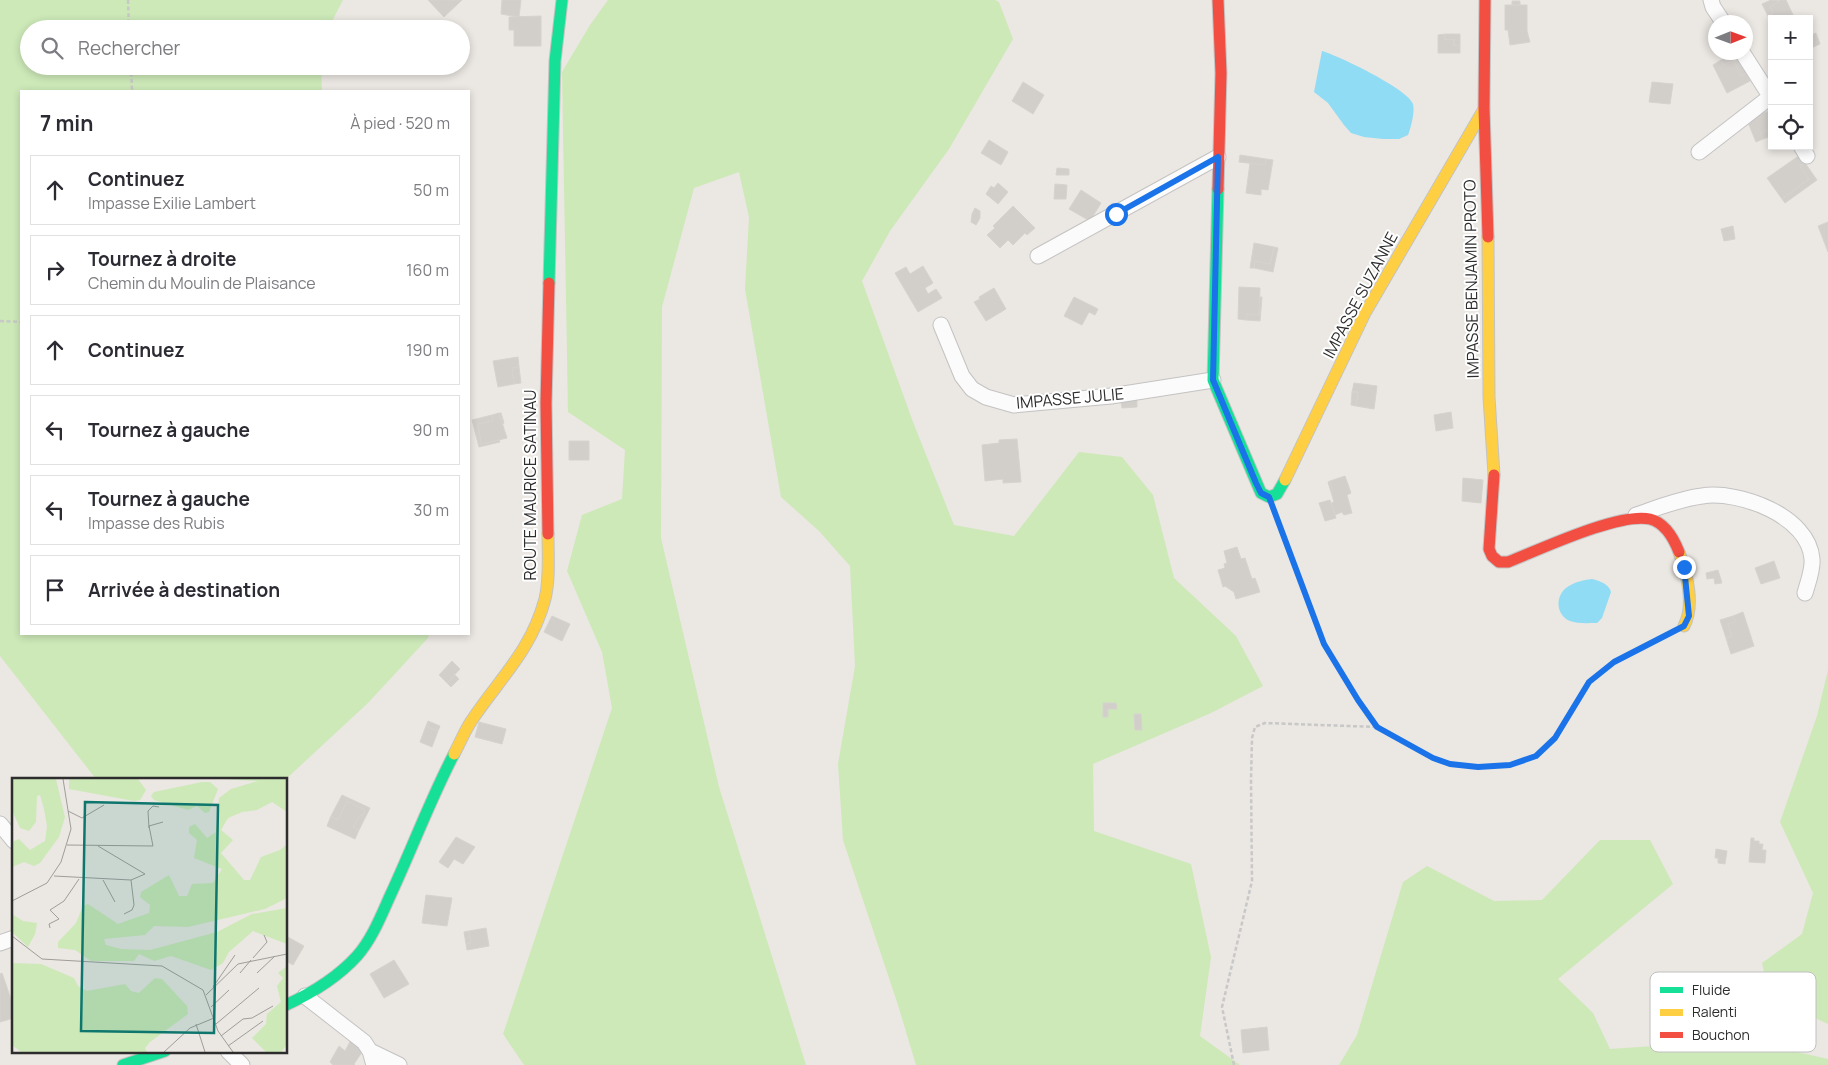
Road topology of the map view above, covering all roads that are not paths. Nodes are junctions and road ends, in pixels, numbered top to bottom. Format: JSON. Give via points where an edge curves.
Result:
{"nodes":[{"id":1,"x":562,"y":0,"type":"edge"},
{"id":2,"x":1218,"y":0,"type":"edge"},
{"id":3,"x":1484,"y":0,"type":"edge"},
{"id":4,"x":1711,"y":0,"type":"edge"},
{"id":5,"x":1718,"y":15,"type":"edge"},
{"id":6,"x":1747,"y":60,"type":"edge"},
{"id":7,"x":1768,"y":93,"type":"edge"},
{"id":8,"x":1768,"y":100,"type":"edge"},
{"id":9,"x":1484,"y":108,"type":"junction"},
{"id":10,"x":1699,"y":152,"type":"dead end"},
{"id":11,"x":1218,"y":157,"type":"junction"},
{"id":12,"x":1038,"y":256,"type":"dead end"},
{"id":13,"x":941,"y":325,"type":"dead end"},
{"id":14,"x":1213,"y":380,"type":"junction"},
{"id":15,"x":1628,"y":518,"type":"junction"},
{"id":16,"x":1805,"y":593,"type":"dead end"},
{"id":17,"x":1684,"y":626,"type":"road end"},
{"id":18,"x":0,"y":824,"type":"edge"},
{"id":19,"x":12,"y":839,"type":"edge"},
{"id":20,"x":12,"y":939,"type":"edge"},
{"id":21,"x":0,"y":943,"type":"edge"},
{"id":22,"x":305,"y":996,"type":"junction"},
{"id":23,"x":288,"y":1004,"type":"edge"},
{"id":24,"x":120,"y":1052,"type":"edge"},
{"id":25,"x":162,"y":1052,"type":"edge"},
{"id":26,"x":229,"y":1052,"type":"edge"},
{"id":27,"x":372,"y":1058,"type":"edge"},
{"id":28,"x":124,"y":1065,"type":"edge"},
{"id":29,"x":242,"y":1065,"type":"edge"},
{"id":30,"x":399,"y":1065,"type":"edge"}],
"edges":[{"from":1,"to":22,"type":"street","name":"ROUTE MAURICE SATINAU","via":[[555,61],[546,403],[548,568],[545,598],[520,656],[470,721],[375,928],[359,954],[342,971]]},
{"from":2,"to":11,"type":"street","via":[[1221,73]]},
{"from":3,"to":9,"type":"street","name":"IMPASSE BENJAMIN PROTO"},
{"from":4,"to":5,"type":"street"},
{"from":6,"to":7,"type":"street"},
{"from":8,"to":10,"type":"street"},
{"from":9,"to":14,"type":"street","name":"IMPASSE SUZANNE","via":[[1365,313],[1277,494],[1269,497],[1261,493]]},
{"from":9,"to":15,"type":"street","name":"IMPASSE BENJAMIN PROTO","via":[[1489,252],[1489,397],[1494,479],[1489,548],[1498,562],[1508,562]]},
{"from":11,"to":12,"type":"street"},
{"from":11,"to":14,"type":"street"},
{"from":13,"to":14,"type":"street","name":"IMPASSE JULIE","via":[[962,376],[972,390],[1014,405],[1111,396]]},
{"from":15,"to":16,"type":"street","via":[[1702,496],[1738,497],[1766,508],[1788,520],[1809,546],[1812,560]]},
{"from":15,"to":17,"type":"street","via":[[1651,519],[1675,541],[1684,567],[1689,616]]},
{"from":18,"to":19,"type":"street"},
{"from":20,"to":21,"type":"street"},
{"from":22,"to":23,"type":"street","name":"ROUTE MAURICE SATINAU"},
{"from":22,"to":27,"type":"street","via":[[364,1042]]},
{"from":24,"to":28,"type":"street"},
{"from":25,"to":28,"type":"street"},
{"from":26,"to":29,"type":"street"},
{"from":27,"to":30,"type":"street"}]}
